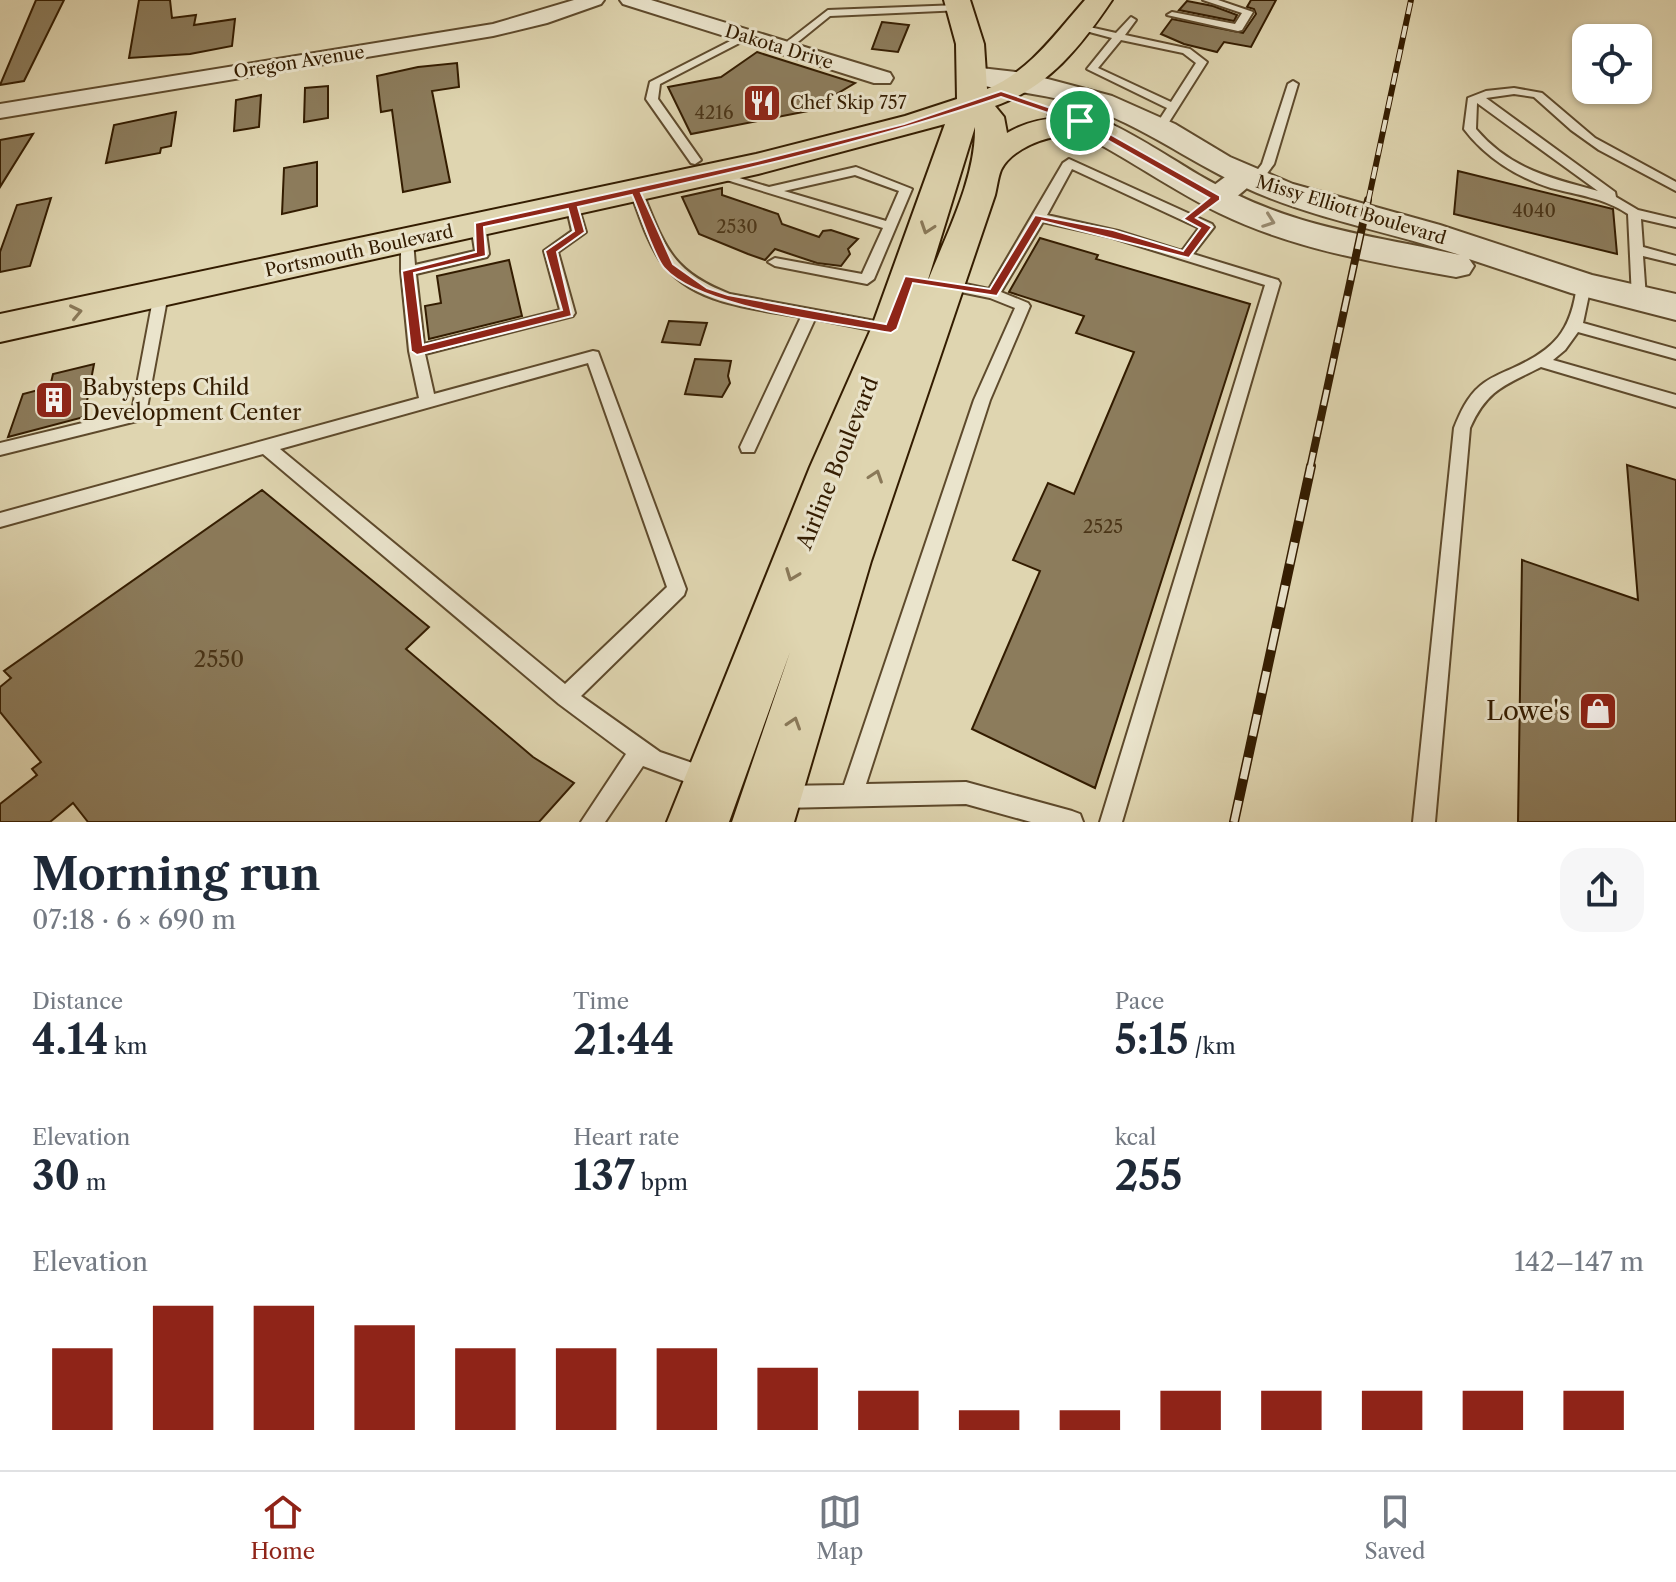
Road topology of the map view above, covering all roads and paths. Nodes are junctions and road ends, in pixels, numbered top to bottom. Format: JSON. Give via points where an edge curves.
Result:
{"nodes":[{"id":1,"x":594,"y":0,"type":"edge"},
{"id":2,"x":630,"y":0,"type":"edge"},
{"id":3,"x":1099,"y":0,"type":"edge"},
{"id":4,"x":1208,"y":0,"type":"edge"},
{"id":5,"x":958,"y":4,"type":"edge"},
{"id":6,"x":1172,"y":15,"type":"dead end"},
{"id":7,"x":1131,"y":20,"type":"dead end"},
{"id":8,"x":1076,"y":27,"type":"junction"},
{"id":9,"x":1116,"y":36,"type":"junction"},
{"id":10,"x":746,"y":37,"type":"junction"},
{"id":11,"x":784,"y":48,"type":"junction"},
{"id":12,"x":1013,"y":53,"type":"dead end"},
{"id":13,"x":882,"y":78,"type":"dead end"},
{"id":14,"x":1293,"y":84,"type":"dead end"},
{"id":15,"x":993,"y":89,"type":"junction"},
{"id":16,"x":1477,"y":97,"type":"junction"},
{"id":17,"x":0,"y":111,"type":"edge"},
{"id":18,"x":1167,"y":118,"type":"junction"},
{"id":19,"x":1102,"y":132,"type":"junction"},
{"id":20,"x":858,"y":138,"type":"junction"},
{"id":21,"x":704,"y":167,"type":"junction"},
{"id":22,"x":965,"y":169,"type":"junction"},
{"id":23,"x":1249,"y":179,"type":"junction"},
{"id":24,"x":1676,"y":187,"type":"edge"},
{"id":25,"x":769,"y":190,"type":"junction"},
{"id":26,"x":636,"y":191,"type":"junction"},
{"id":27,"x":1216,"y":198,"type":"junction"},
{"id":28,"x":1618,"y":200,"type":"junction"},
{"id":29,"x":572,"y":205,"type":"junction"},
{"id":30,"x":1634,"y":213,"type":"junction"},
{"id":31,"x":1039,"y":217,"type":"junction"},
{"id":32,"x":1189,"y":219,"type":"junction"},
{"id":33,"x":1676,"y":223,"type":"edge"},
{"id":34,"x":890,"y":226,"type":"junction"},
{"id":35,"x":1637,"y":250,"type":"junction"},
{"id":36,"x":407,"y":256,"type":"junction"},
{"id":37,"x":1185,"y":256,"type":"junction"},
{"id":38,"x":1676,"y":260,"type":"edge"},
{"id":39,"x":775,"y":262,"type":"dead end"},
{"id":40,"x":928,"y":282,"type":"junction"},
{"id":41,"x":1584,"y":285,"type":"junction"},
{"id":42,"x":161,"y":294,"type":"junction"},
{"id":43,"x":993,"y":294,"type":"junction"},
{"id":44,"x":1639,"y":298,"type":"junction"},
{"id":45,"x":0,"y":303,"type":"edge"},
{"id":46,"x":1676,"y":307,"type":"edge"},
{"id":47,"x":810,"y":314,"type":"junction"},
{"id":48,"x":1576,"y":326,"type":"junction"},
{"id":49,"x":0,"y":328,"type":"edge"},
{"id":50,"x":891,"y":329,"type":"junction"},
{"id":51,"x":417,"y":351,"type":"junction"},
{"id":52,"x":1676,"y":354,"type":"edge"},
{"id":53,"x":1541,"y":362,"type":"junction"},
{"id":54,"x":428,"y":401,"type":"junction"},
{"id":55,"x":1676,"y":401,"type":"edge"},
{"id":56,"x":265,"y":446,"type":"junction"},
{"id":57,"x":748,"y":447,"type":"dead end"},
{"id":58,"x":0,"y":449,"type":"edge"},
{"id":59,"x":0,"y":520,"type":"edge"},
{"id":60,"x":566,"y":697,"type":"junction"},
{"id":61,"x":641,"y":751,"type":"junction"},
{"id":62,"x":851,"y":795,"type":"junction"},
{"id":63,"x":706,"y":802,"type":"edge"},
{"id":64,"x":767,"y":810,"type":"edge"},
{"id":65,"x":592,"y":822,"type":"edge"},
{"id":66,"x":1072,"y":822,"type":"edge"},
{"id":67,"x":1111,"y":822,"type":"edge"},
{"id":68,"x":1424,"y":822,"type":"edge"}],
"edges":[{"from":1,"to":17,"type":"street","name":"Oregon Avenue","via":[[493,30]]},
{"from":2,"to":10,"type":"street","name":"Dakota Drive"},
{"from":3,"to":8,"type":"main road","name":"Portsmouth Boulevard"},
{"from":4,"to":6,"type":"lane","via":[[1248,12],[1238,28]]},
{"from":5,"to":11,"type":"lane","via":[[828,13]]},
{"from":5,"to":15,"type":"main road","via":[[970,44]]},
{"from":7,"to":9,"type":"lane"},
{"from":8,"to":9,"type":"lane"},
{"from":8,"to":15,"type":"main road","name":"Portsmouth Boulevard","via":[[1044,66]]},
{"from":9,"to":18,"type":"lane","via":[[1092,69]]},
{"from":9,"to":18,"type":"lane","via":[[1186,51],[1202,62]]},
{"from":10,"to":11,"type":"street","name":"Dakota Drive"},
{"from":10,"to":21,"type":"lane","via":[[655,82],[652,99]]},
{"from":11,"to":13,"type":"street","name":"Dakota Drive"},
{"from":12,"to":15,"type":"main road","name":"Portsmouth Boulevard"},
{"from":14,"to":23,"type":"lane","via":[[1268,164]]},
{"from":15,"to":18,"type":"street","name":"Missy Elliott Boulevard","via":[[1102,102]]},
{"from":15,"to":19,"type":"street","name":"Missy Elliott Boulevard"},
{"from":15,"to":20,"type":"main road","name":"Portsmouth Boulevard"},
{"from":15,"to":21,"type":"main road","name":"Portsmouth Boulevard"},
{"from":15,"to":22,"type":"main road","name":"Airline Boulevard","via":[[956,131]]},
{"from":16,"to":24,"type":"lane","via":[[1529,92],[1540,96],[1629,165]]},
{"from":16,"to":28,"type":"lane"},
{"from":16,"to":28,"type":"lane","via":[[1472,100],[1470,129],[1518,168],[1540,180]]},
{"from":18,"to":23,"type":"street","name":"Missy Elliott Boulevard"},
{"from":19,"to":22,"type":"main road","via":[[1067,126],[1036,129]]},
{"from":19,"to":27,"type":"street","name":"Missy Elliott Boulevard"},
{"from":20,"to":21,"type":"main road","name":"Portsmouth Boulevard"},
{"from":20,"to":22,"type":"main road","via":[[909,147]]},
{"from":21,"to":25,"type":"lane"},
{"from":21,"to":26,"type":"main road","name":"Portsmouth Boulevard"},
{"from":21,"to":45,"type":"main road","name":"Portsmouth Boulevard"},
{"from":22,"to":40,"type":"main road","name":"Airline Boulevard"},
{"from":23,"to":27,"type":"street"},
{"from":23,"to":41,"type":"street","name":"Missy Elliott Boulevard"},
{"from":25,"to":34,"type":"lane"},
{"from":25,"to":34,"type":"lane","via":[[856,171],[906,189]]},
{"from":26,"to":29,"type":"main road","name":"Portsmouth Boulevard"},
{"from":26,"to":47,"type":"lane","via":[[668,266],[683,279],[727,298]]},
{"from":27,"to":32,"type":"lane"},
{"from":27,"to":41,"type":"street","name":"Missy Elliott Boulevard","one_way":true,"via":[[1266,221],[1357,248]]},
{"from":28,"to":30,"type":"lane"},
{"from":29,"to":36,"type":"main road","name":"Portsmouth Boulevard","via":[[478,225]]},
{"from":29,"to":51,"type":"lane","via":[[579,232],[551,251],[568,313]]},
{"from":30,"to":33,"type":"lane"},
{"from":30,"to":35,"type":"lane"},
{"from":31,"to":32,"type":"lane","via":[[1069,163]]},
{"from":31,"to":37,"type":"lane"},
{"from":31,"to":43,"type":"lane"},
{"from":32,"to":37,"type":"lane","via":[[1207,227]]},
{"from":34,"to":39,"type":"lane","via":[[867,279]]},
{"from":35,"to":38,"type":"lane"},
{"from":35,"to":44,"type":"lane"},
{"from":36,"to":42,"type":"main road","name":"Portsmouth Boulevard"},
{"from":36,"to":51,"type":"lane"},
{"from":37,"to":67,"type":"lane","via":[[1273,283]]},
{"from":40,"to":43,"type":"lane"},
{"from":40,"to":50,"type":"main road","name":"Airline Boulevard"},
{"from":64,"to":40,"type":"main road","name":"Airline Boulevard","one_way":true,"via":[[912,371]]},
{"from":41,"to":44,"type":"street","name":"Missy Elliott Boulevard"},
{"from":41,"to":48,"type":"lane"},
{"from":49,"to":42,"type":"main road","name":"Portsmouth Boulevard","one_way":true},
{"from":42,"to":58,"type":"lane","via":[[139,415]]},
{"from":43,"to":62,"type":"lane","via":[[1023,306],[982,400]]},
{"from":44,"to":46,"type":"street","name":"Missy Elliott Boulevard"},
{"from":47,"to":50,"type":"lane"},
{"from":47,"to":57,"type":"lane"},
{"from":48,"to":52,"type":"lane"},
{"from":48,"to":53,"type":"lane"},
{"from":50,"to":63,"type":"main road","name":"Airline Boulevard","one_way":true},
{"from":51,"to":54,"type":"lane"},
{"from":53,"to":55,"type":"lane"},
{"from":53,"to":68,"type":"lane","via":[[1487,389],[1471,406],[1462,428]]},
{"from":54,"to":56,"type":"lane"},
{"from":54,"to":60,"type":"lane","via":[[593,356],[677,589]]},
{"from":56,"to":59,"type":"lane"},
{"from":56,"to":60,"type":"lane"},
{"from":60,"to":61,"type":"lane"},
{"from":61,"to":63,"type":"lane"},
{"from":61,"to":65,"type":"lane"},
{"from":62,"to":64,"type":"lane"},
{"from":62,"to":66,"type":"lane","via":[[966,793]]},
{"from":63,"to":64,"type":"main road"}]}
